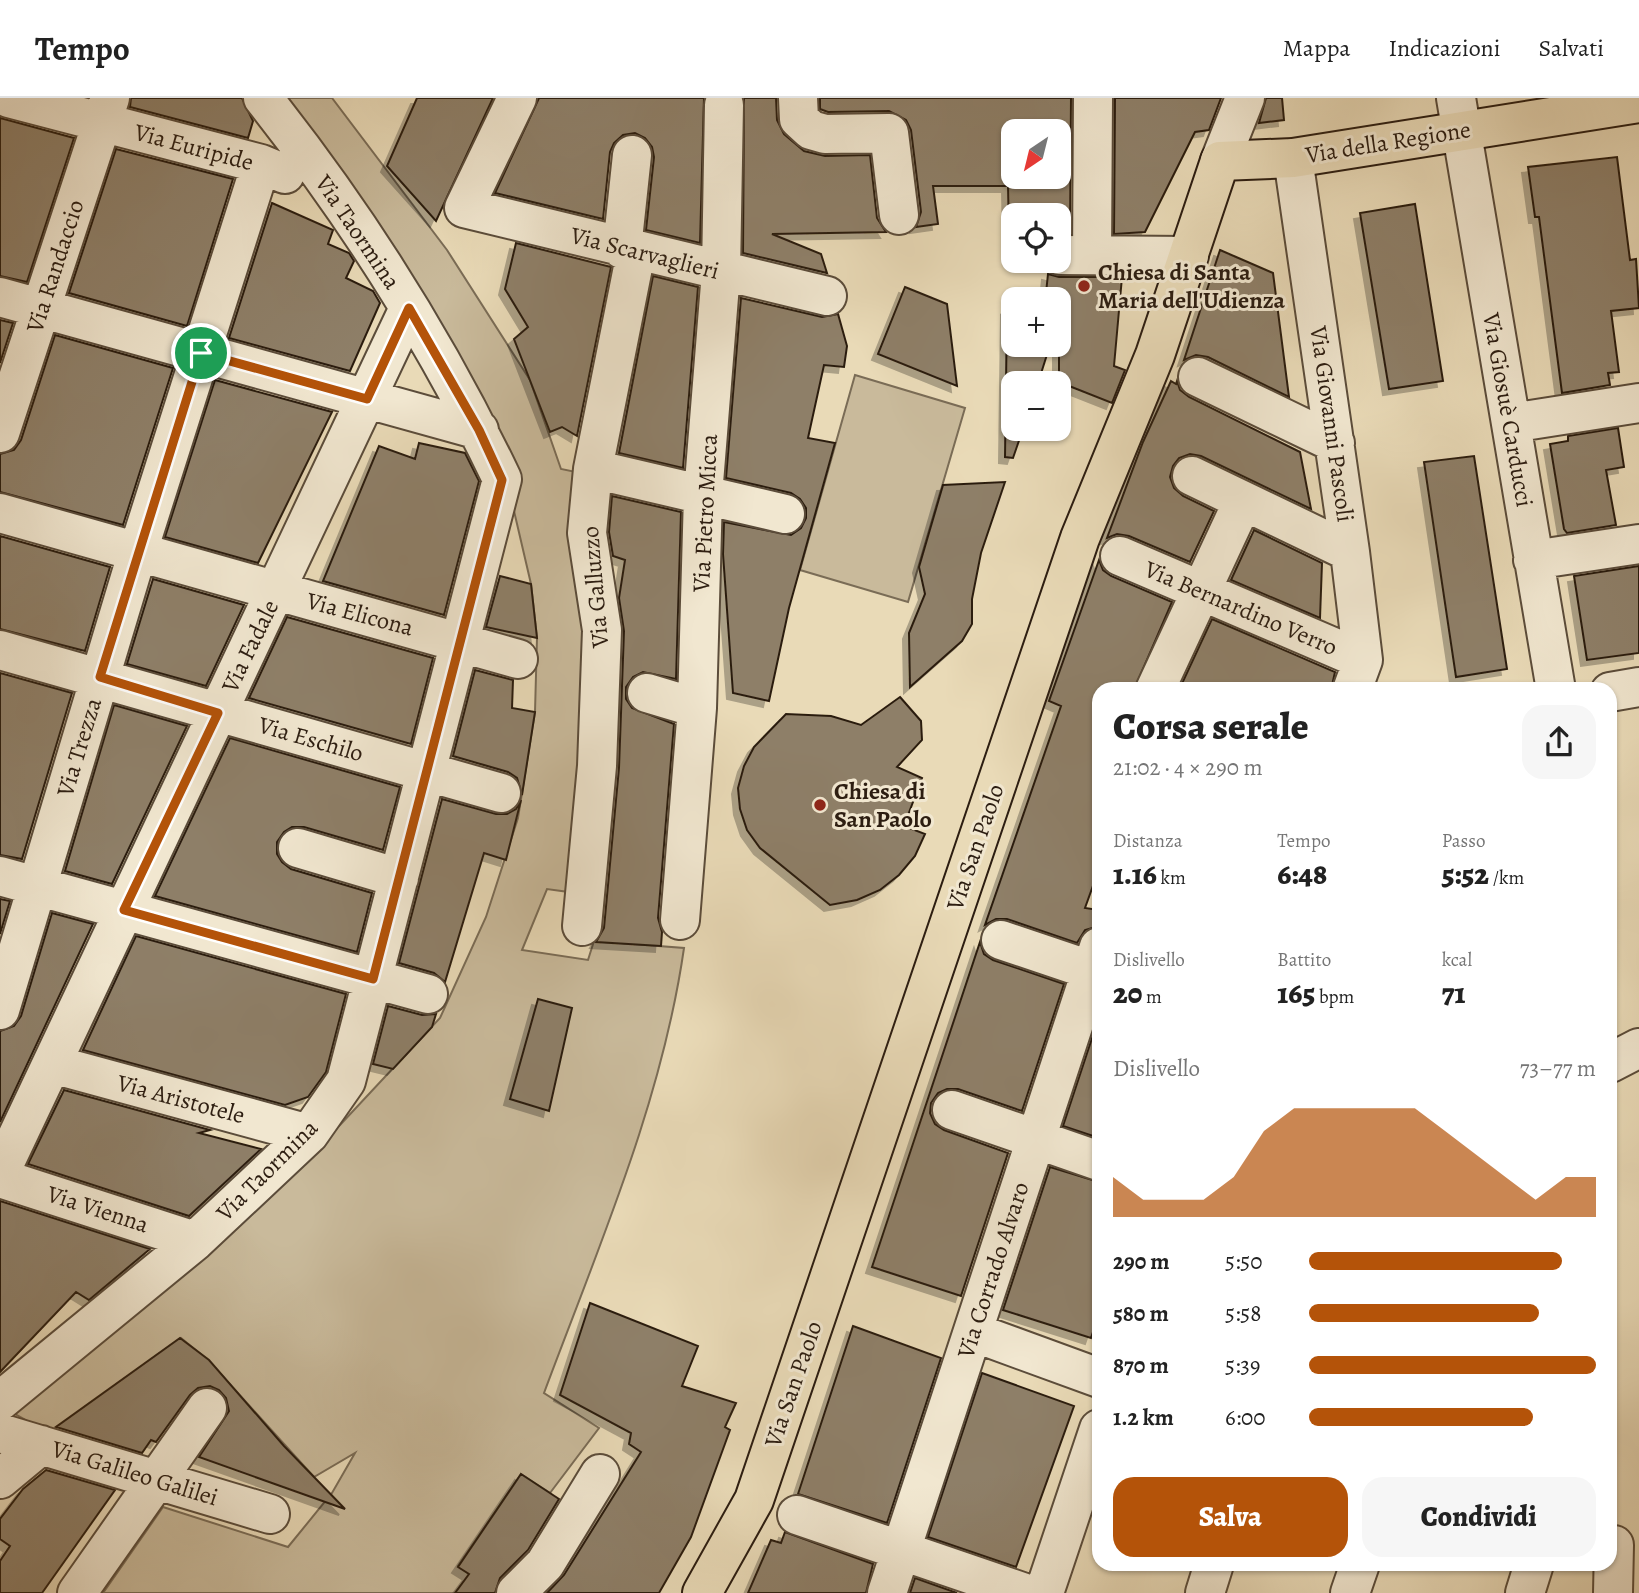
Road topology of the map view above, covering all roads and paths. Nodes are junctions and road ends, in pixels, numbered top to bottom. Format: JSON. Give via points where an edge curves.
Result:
{"nodes":[{"id":1,"x":9,"y":98,"type":"edge"},
{"id":2,"x":262,"y":98,"type":"edge"},
{"id":3,"x":517,"y":98,"type":"edge"},
{"id":4,"x":798,"y":98,"type":"edge"},
{"id":5,"x":1093,"y":98,"type":"edge"},
{"id":6,"x":1245,"y":98,"type":"edge"},
{"id":7,"x":1639,"y":103,"type":"edge"},
{"id":8,"x":724,"y":105,"type":"dead end"},
{"id":9,"x":106,"y":110,"type":"edge"},
{"id":10,"x":1459,"y":114,"type":"edge"},
{"id":11,"x":632,"y":155,"type":"dead end"},
{"id":12,"x":1293,"y":158,"type":"junction"},
{"id":13,"x":1220,"y":161,"type":"junction"},
{"id":14,"x":261,"y":164,"type":"junction"},
{"id":15,"x":335,"y":196,"type":"junction"},
{"id":16,"x":899,"y":215,"type":"dead end"},
{"id":17,"x":629,"y":250,"type":"junction"},
{"id":18,"x":1075,"y":255,"type":"edge"},
{"id":19,"x":1189,"y":256,"type":"junction"},
{"id":20,"x":721,"y":272,"type":"junction"},
{"id":21,"x":827,"y":296,"type":"dead end"},
{"id":22,"x":0,"y":297,"type":"edge"},
{"id":23,"x":41,"y":308,"type":"junction"},
{"id":24,"x":409,"y":308,"type":"junction"},
{"id":25,"x":201,"y":353,"type":"junction"},
{"id":26,"x":1198,"y":377,"type":"dead end"},
{"id":27,"x":367,"y":399,"type":"junction"},
{"id":28,"x":1638,"y":410,"type":"edge"},
{"id":29,"x":1511,"y":423,"type":"junction"},
{"id":30,"x":479,"y":430,"type":"junction"},
{"id":31,"x":0,"y":433,"type":"edge"},
{"id":32,"x":1335,"y":443,"type":"junction"},
{"id":33,"x":593,"y":468,"type":"junction"},
{"id":34,"x":1192,"y":476,"type":"dead end"},
{"id":35,"x":704,"y":495,"type":"junction"},
{"id":36,"x":1243,"y":501,"type":"junction"},
{"id":37,"x":0,"y":513,"type":"edge"},
{"id":38,"x":785,"y":514,"type":"dead end"},
{"id":39,"x":1639,"y":544,"type":"edge"},
{"id":40,"x":138,"y":551,"type":"junction"},
{"id":41,"x":1350,"y":552,"type":"junction"},
{"id":42,"x":1120,"y":556,"type":"dead end"},
{"id":43,"x":1533,"y":560,"type":"junction"},
{"id":44,"x":276,"y":591,"type":"junction"},
{"id":45,"x":1201,"y":591,"type":"junction"},
{"id":46,"x":460,"y":642,"type":"junction"},
{"id":47,"x":0,"y":650,"type":"edge"},
{"id":48,"x":518,"y":659,"type":"dead end"},
{"id":49,"x":1358,"y":675,"type":"edge"},
{"id":50,"x":100,"y":677,"type":"junction"},
{"id":51,"x":1159,"y":682,"type":"edge"},
{"id":52,"x":1555,"y":682,"type":"edge"},
{"id":53,"x":1639,"y":687,"type":"edge"},
{"id":54,"x":1617,"y":691,"type":"edge"},
{"id":55,"x":647,"y":692,"type":"dead end"},
{"id":56,"x":696,"y":708,"type":"junction"},
{"id":57,"x":218,"y":713,"type":"junction"},
{"id":58,"x":426,"y":772,"type":"junction"},
{"id":59,"x":501,"y":793,"type":"dead end"},
{"id":60,"x":298,"y":848,"type":"dead end"},
{"id":61,"x":0,"y":876,"type":"edge"},
{"id":62,"x":399,"y":878,"type":"junction"},
{"id":63,"x":37,"y":886,"type":"junction"},
{"id":64,"x":124,"y":910,"type":"junction"},
{"id":65,"x":680,"y":920,"type":"dead end"},
{"id":66,"x":582,"y":926,"type":"dead end"},
{"id":67,"x":1001,"y":940,"type":"dead end"},
{"id":68,"x":1092,"y":962,"type":"edge"},
{"id":69,"x":1092,"y":975,"type":"edge"},
{"id":70,"x":373,"y":979,"type":"junction"},
{"id":71,"x":428,"y":994,"type":"dead end"},
{"id":72,"x":0,"y":1010,"type":"edge"},
{"id":73,"x":1639,"y":1048,"type":"edge"},
{"id":74,"x":1617,"y":1059,"type":"edge"},
{"id":75,"x":52,"y":1063,"type":"junction"},
{"id":76,"x":951,"y":1110,"type":"dead end"},
{"id":77,"x":309,"y":1134,"type":"junction"},
{"id":78,"x":1036,"y":1139,"type":"junction"},
{"id":79,"x":1092,"y":1159,"type":"edge"},
{"id":80,"x":0,"y":1176,"type":"edge"},
{"id":81,"x":195,"y":1241,"type":"junction"},
{"id":82,"x":973,"y":1332,"type":"junction"},
{"id":83,"x":1092,"y":1375,"type":"edge"},
{"id":84,"x":0,"y":1401,"type":"edge"},
{"id":85,"x":206,"y":1408,"type":"dead end"},
{"id":86,"x":0,"y":1433,"type":"edge"},
{"id":87,"x":41,"y":1446,"type":"junction"},
{"id":88,"x":1092,"y":1450,"type":"edge"},
{"id":89,"x":600,"y":1474,"type":"dead end"},
{"id":90,"x":0,"y":1479,"type":"edge"},
{"id":91,"x":156,"y":1480,"type":"junction"},
{"id":92,"x":270,"y":1514,"type":"dead end"},
{"id":93,"x":797,"y":1515,"type":"dead end"},
{"id":94,"x":1621,"y":1542,"type":"edge"},
{"id":95,"x":901,"y":1550,"type":"junction"},
{"id":96,"x":1617,"y":1568,"type":"edge"},
{"id":97,"x":1212,"y":1571,"type":"edge"},
{"id":98,"x":1358,"y":1571,"type":"edge"},
{"id":99,"x":1532,"y":1571,"type":"edge"},
{"id":100,"x":1616,"y":1571,"type":"edge"},
{"id":101,"x":77,"y":1593,"type":"edge"},
{"id":102,"x":516,"y":1593,"type":"edge"},
{"id":103,"x":702,"y":1593,"type":"edge"},
{"id":104,"x":887,"y":1593,"type":"edge"},
{"id":105,"x":1025,"y":1593,"type":"edge"},
{"id":106,"x":1044,"y":1593,"type":"edge"},
{"id":107,"x":1205,"y":1593,"type":"edge"},
{"id":108,"x":1350,"y":1593,"type":"edge"},
{"id":109,"x":1525,"y":1593,"type":"edge"},
{"id":110,"x":1613,"y":1593,"type":"edge"}],
"edges":[{"from":1,"to":9,"type":"street","name":"Via Euripide"},
{"from":2,"to":15,"type":"street","name":"Via Taormina"},
{"from":3,"to":17,"type":"street","name":"Via Scarvaglieri","via":[[464,208]]},
{"from":4,"to":16,"type":"street","via":[[799,119],[811,130],[889,133]]},
{"from":5,"to":18,"type":"street"},
{"from":6,"to":13,"type":"street","name":"Via San Paolo"},
{"from":7,"to":10,"type":"main road","name":"Via della Regione"},
{"from":8,"to":20,"type":"street","name":"Via Pietro Micca"},
{"from":9,"to":14,"type":"street","name":"Via Euripide"},
{"from":9,"to":23,"type":"street","name":"Via Randaccio"},
{"from":10,"to":12,"type":"main road","name":"Via della Regione"},
{"from":10,"to":29,"type":"street","name":"Via Giosuè Carducci"},
{"from":11,"to":17,"type":"street","name":"Via Galluzzo"},
{"from":12,"to":13,"type":"main road","name":"Via della Regione"},
{"from":12,"to":32,"type":"street","name":"Via Giovanni Pascoli"},
{"from":13,"to":19,"type":"main road","name":"Via San Paolo"},
{"from":14,"to":15,"type":"street","name":"Via Euripide"},
{"from":14,"to":25,"type":"street","name":"Via Trezza"},
{"from":15,"to":24,"type":"street","name":"Via Taormina"},
{"from":17,"to":20,"type":"street","name":"Via Scarvaglieri"},
{"from":17,"to":33,"type":"street","name":"Via Galluzzo"},
{"from":18,"to":19,"type":"street"},
{"from":19,"to":103,"type":"main road","name":"Via San Paolo","via":[[1155,355],[1080,538],[754,1500]]},
{"from":20,"to":21,"type":"street","name":"Via Scarvaglieri"},
{"from":20,"to":35,"type":"street","name":"Via Pietro Micca"},
{"from":22,"to":23,"type":"street"},
{"from":23,"to":25,"type":"street"},
{"from":23,"to":31,"type":"street","name":"Via Randaccio"},
{"from":24,"to":27,"type":"street","name":"Via Fadale"},
{"from":24,"to":30,"type":"street","name":"Via Taormina"},
{"from":25,"to":27,"type":"street"},
{"from":25,"to":40,"type":"street","name":"Via Trezza"},
{"from":26,"to":32,"type":"street"},
{"from":27,"to":30,"type":"street"},
{"from":27,"to":44,"type":"street","name":"Via Fadale"},
{"from":28,"to":29,"type":"street"},
{"from":29,"to":43,"type":"street","name":"Via Giosuè Carducci"},
{"from":30,"to":46,"type":"street","name":"Via Taormina","via":[[502,480]]},
{"from":32,"to":41,"type":"street","name":"Via Giovanni Pascoli"},
{"from":33,"to":35,"type":"street"},
{"from":33,"to":66,"type":"street","name":"Via Galluzzo","via":[[587,533],[602,630],[597,766]]},
{"from":34,"to":36,"type":"street"},
{"from":35,"to":38,"type":"street"},
{"from":35,"to":56,"type":"street","name":"Via Pietro Micca"},
{"from":36,"to":41,"type":"street"},
{"from":36,"to":45,"type":"street"},
{"from":37,"to":40,"type":"street","name":"Via Elicona"},
{"from":39,"to":43,"type":"street"},
{"from":40,"to":44,"type":"street","name":"Via Elicona"},
{"from":40,"to":50,"type":"street","name":"Via Trezza"},
{"from":41,"to":49,"type":"street","name":"Via Giovanni Pascoli"},
{"from":42,"to":45,"type":"street","name":"Via Bernardino Verro"},
{"from":43,"to":52,"type":"street","name":"Via Giosuè Carducci"},
{"from":44,"to":46,"type":"street","name":"Via Elicona"},
{"from":44,"to":57,"type":"street","name":"Via Fadale"},
{"from":45,"to":49,"type":"street","name":"Via Bernardino Verro"},
{"from":45,"to":51,"type":"street"},
{"from":46,"to":48,"type":"street","name":"Via Elicona"},
{"from":46,"to":58,"type":"street","name":"Via Taormina"},
{"from":47,"to":50,"type":"street","name":"Via Eschilo"},
{"from":50,"to":57,"type":"street","name":"Via Eschilo"},
{"from":50,"to":63,"type":"street","name":"Via Trezza"},
{"from":53,"to":54,"type":"street"},
{"from":55,"to":56,"type":"street"},
{"from":56,"to":65,"type":"street","name":"Via Pietro Micca"},
{"from":57,"to":58,"type":"street","name":"Via Eschilo"},
{"from":57,"to":64,"type":"street","name":"Via Fadale"},
{"from":58,"to":59,"type":"street","name":"Via Eschilo"},
{"from":58,"to":62,"type":"street","name":"Via Taormina"},
{"from":60,"to":62,"type":"street"},
{"from":61,"to":63,"type":"street"},
{"from":62,"to":70,"type":"street","name":"Via Taormina"},
{"from":63,"to":64,"type":"street"},
{"from":63,"to":72,"type":"street","name":"Via Trezza"},
{"from":64,"to":70,"type":"street"},
{"from":64,"to":75,"type":"street","name":"Via Fadale"},
{"from":67,"to":68,"type":"street"},
{"from":69,"to":78,"type":"street","name":"Via Corrado Alvaro"},
{"from":70,"to":71,"type":"street"},
{"from":70,"to":77,"type":"street","name":"Via Taormina","via":[[346,1081]]},
{"from":73,"to":74,"type":"street"},
{"from":75,"to":77,"type":"street","name":"Via Aristotele"},
{"from":75,"to":80,"type":"street","name":"Via Fadale"},
{"from":76,"to":78,"type":"street"},
{"from":77,"to":81,"type":"street","name":"Via Taormina"},
{"from":78,"to":79,"type":"street"},
{"from":78,"to":82,"type":"street","name":"Via Corrado Alvaro"},
{"from":80,"to":81,"type":"street","name":"Via Vienna"},
{"from":81,"to":84,"type":"street","name":"Via Taormina"},
{"from":82,"to":83,"type":"street"},
{"from":82,"to":95,"type":"street","name":"Via Corrado Alvaro"},
{"from":85,"to":91,"type":"street"},
{"from":86,"to":87,"type":"street","name":"Via Galileo Galilei"},
{"from":87,"to":90,"type":"street"},
{"from":87,"to":91,"type":"street","name":"Via Galileo Galilei"},
{"from":88,"to":106,"type":"street"},
{"from":89,"to":102,"type":"street","via":[[545,1564]]},
{"from":91,"to":92,"type":"street","name":"Via Galileo Galilei"},
{"from":91,"to":101,"type":"street"},
{"from":93,"to":95,"type":"street"},
{"from":94,"to":96,"type":"street"},
{"from":95,"to":104,"type":"street","name":"Via Corrado Alvaro"},
{"from":95,"to":105,"type":"street"},
{"from":97,"to":107,"type":"street"},
{"from":98,"to":108,"type":"street"},
{"from":99,"to":109,"type":"street"},
{"from":100,"to":110,"type":"street"}]}
